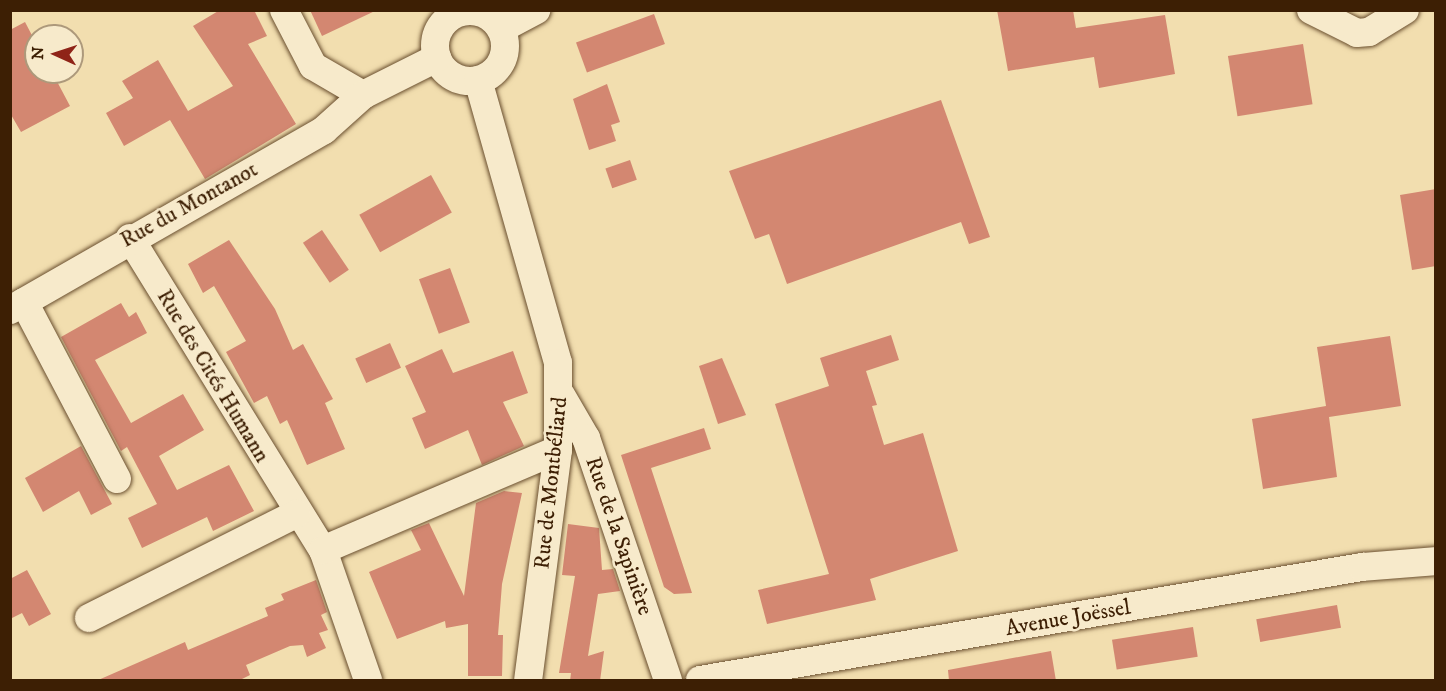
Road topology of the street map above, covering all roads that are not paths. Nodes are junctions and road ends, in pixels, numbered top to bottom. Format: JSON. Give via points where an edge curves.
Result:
{"nodes":[{"id":1,"x":284,"y":10,"type":"edge"},
{"id":2,"x":473,"y":10,"type":"edge"},
{"id":3,"x":536,"y":10,"type":"edge"},
{"id":4,"x":1311,"y":10,"type":"edge"},
{"id":5,"x":1405,"y":10,"type":"edge"},
{"id":6,"x":462,"y":11,"type":"edge"},
{"id":7,"x":501,"y":29,"type":"junction"},
{"id":8,"x":437,"y":58,"type":"junction"},
{"id":9,"x":478,"y":80,"type":"junction"},
{"id":10,"x":363,"y":95,"type":"junction"},
{"id":11,"x":130,"y":238,"type":"junction"},
{"id":12,"x":17,"y":306,"type":"edge"},
{"id":13,"x":561,"y":395,"type":"junction"},
{"id":14,"x":558,"y":450,"type":"junction"},
{"id":15,"x":117,"y":479,"type":"dead end"},
{"id":16,"x":296,"y":514,"type":"junction"},
{"id":17,"x":323,"y":550,"type":"junction"},
{"id":18,"x":1436,"y":561,"type":"edge"},
{"id":19,"x":89,"y":618,"type":"dead end"},
{"id":20,"x":368,"y":681,"type":"edge"},
{"id":21,"x":528,"y":681,"type":"edge"},
{"id":22,"x":668,"y":681,"type":"edge"},
{"id":23,"x":700,"y":681,"type":"edge"}],
"edges":[{"from":1,"to":10,"type":"street","via":[[313,66]]},
{"from":2,"to":6,"type":"street"},
{"from":2,"to":7,"type":"street"},
{"from":3,"to":7,"type":"street"},
{"from":4,"to":5,"type":"street","via":[[1357,33],[1369,32]]},
{"from":6,"to":8,"type":"street","via":[[439,29]]},
{"from":7,"to":9,"type":"street","via":[[502,60]]},
{"from":8,"to":9,"type":"street","via":[[453,76]]},
{"from":8,"to":10,"type":"street","name":"Rue du Montanot"},
{"from":9,"to":13,"type":"street","name":"Rue de Montbéliard","via":[[552,333]]},
{"from":10,"to":11,"type":"street","name":"Rue du Montanot","via":[[324,130]]},
{"from":11,"to":12,"type":"street","name":"Rue du Montanot"},
{"from":11,"to":16,"type":"street","name":"Rue des Cités Humann"},
{"from":12,"to":15,"type":"street"},
{"from":13,"to":14,"type":"street","name":"Rue de Montbéliard"},
{"from":13,"to":22,"type":"street","name":"Rue de la Sapinière","via":[[586,438]]},
{"from":14,"to":17,"type":"street"},
{"from":14,"to":21,"type":"street","name":"Rue de Montbéliard"},
{"from":16,"to":17,"type":"street","name":"Rue des Cités Humann"},
{"from":16,"to":19,"type":"street"},
{"from":17,"to":20,"type":"street","name":"Rue des Cités Humann"},
{"from":18,"to":23,"type":"street","name":"Avenue Joëssel","via":[[1362,567]]}]}
